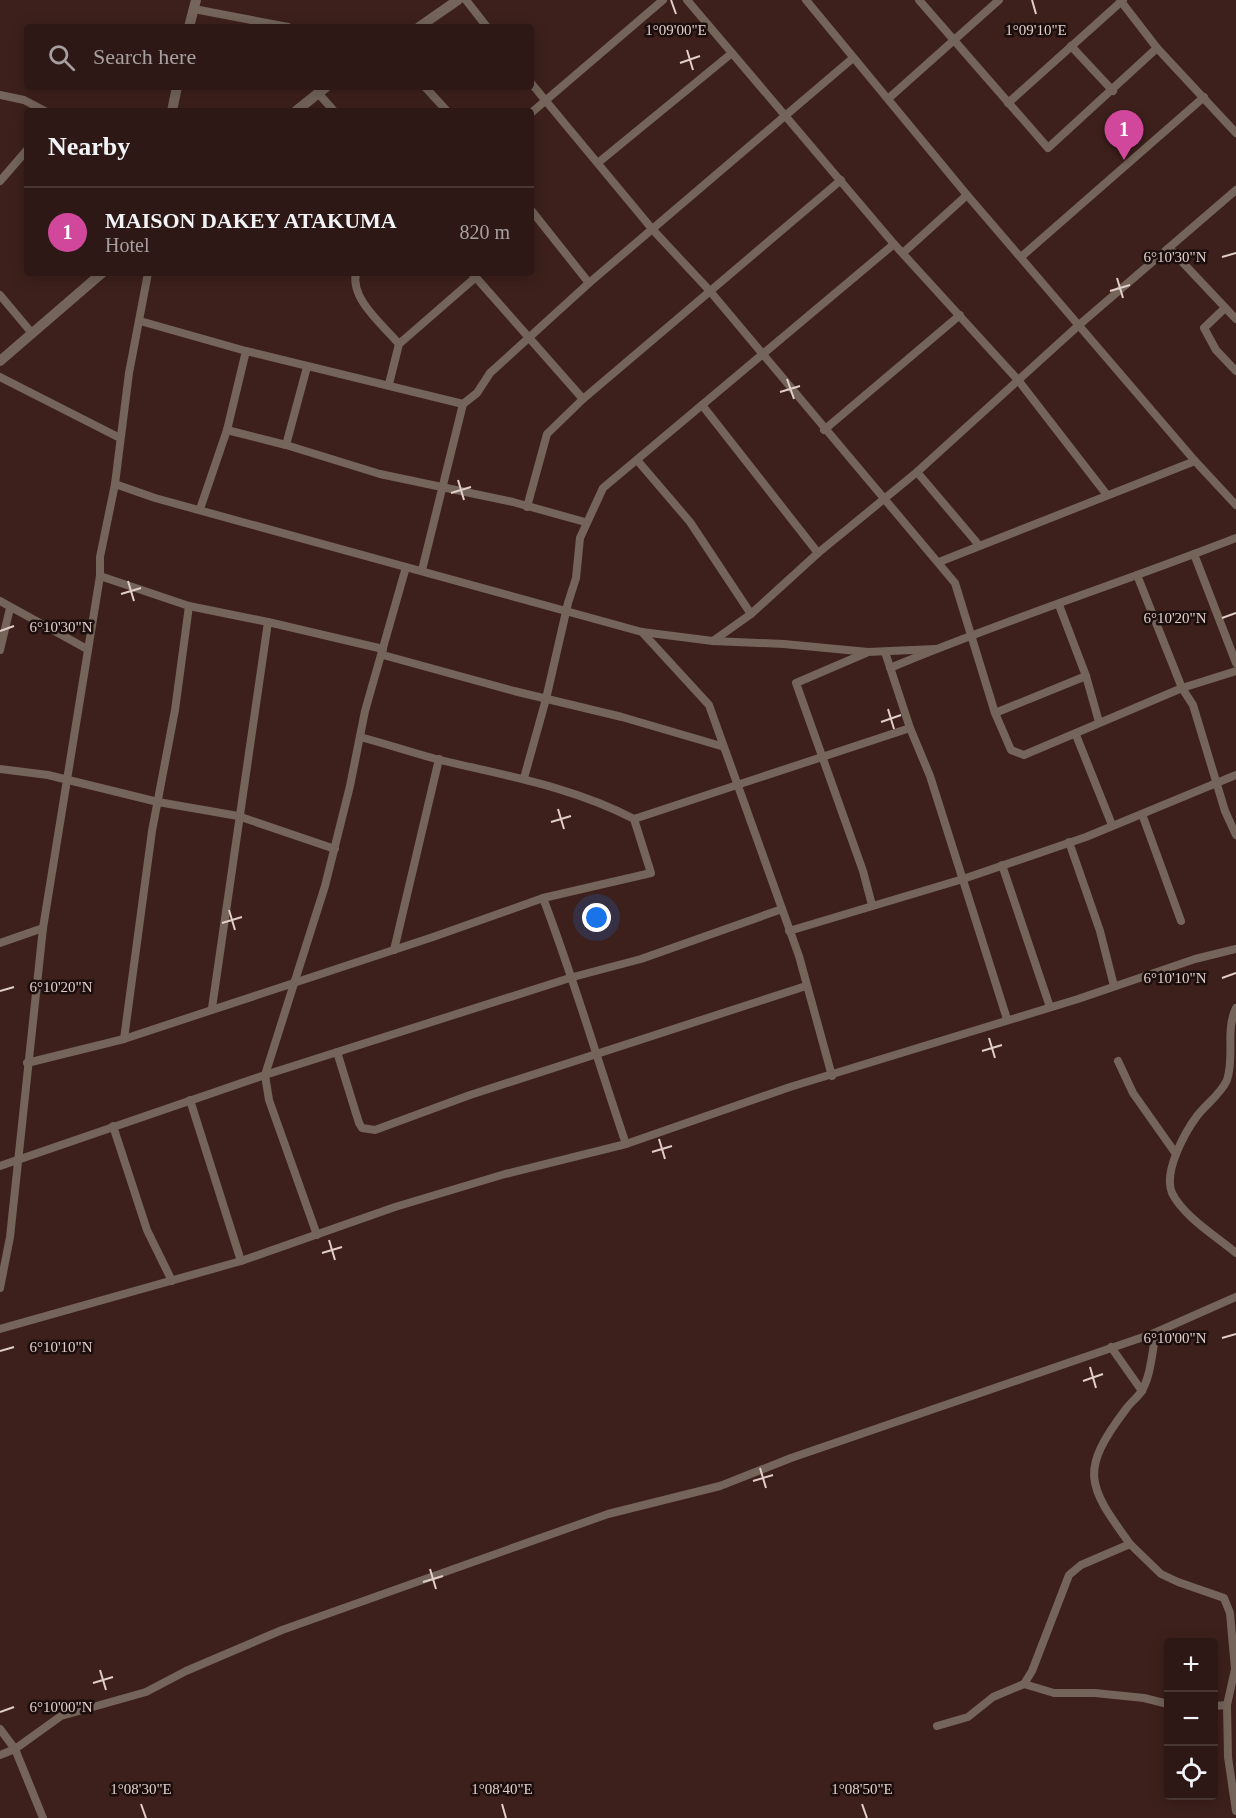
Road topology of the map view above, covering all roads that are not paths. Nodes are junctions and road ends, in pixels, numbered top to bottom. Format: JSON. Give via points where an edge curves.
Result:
{"nodes":[{"id":1,"x":458,"y":0,"type":"edge"},
{"id":2,"x":466,"y":0,"type":"edge"},
{"id":3,"x":663,"y":0,"type":"edge"},
{"id":4,"x":687,"y":0,"type":"edge"},
{"id":5,"x":806,"y":0,"type":"edge"},
{"id":6,"x":919,"y":0,"type":"edge"},
{"id":7,"x":999,"y":0,"type":"edge"},
{"id":8,"x":1121,"y":0,"type":"edge"},
{"id":9,"x":195,"y":4,"type":"edge"},
{"id":10,"x":190,"y":24,"type":"edge"},
{"id":11,"x":276,"y":24,"type":"edge"},
{"id":12,"x":422,"y":24,"type":"edge"},
{"id":13,"x":485,"y":24,"type":"edge"},
{"id":14,"x":955,"y":41,"type":"junction"},
{"id":15,"x":1071,"y":46,"type":"junction"},
{"id":16,"x":1157,"y":48,"type":"junction"},
{"id":17,"x":732,"y":53,"type":"junction"},
{"id":18,"x":853,"y":58,"type":"junction"},
{"id":19,"x":534,"y":87,"type":"edge"},
{"id":20,"x":176,"y":90,"type":"edge"},
{"id":21,"x":322,"y":90,"type":"edge"},
{"id":22,"x":428,"y":90,"type":"edge"},
{"id":23,"x":1113,"y":90,"type":"junction"},
{"id":24,"x":0,"y":95,"type":"edge"},
{"id":25,"x":1204,"y":97,"type":"junction"},
{"id":26,"x":889,"y":98,"type":"junction"},
{"id":27,"x":545,"y":101,"type":"junction"},
{"id":28,"x":1008,"y":103,"type":"junction"},
{"id":29,"x":40,"y":108,"type":"edge"},
{"id":30,"x":173,"y":108,"type":"edge"},
{"id":31,"x":300,"y":108,"type":"edge"},
{"id":32,"x":332,"y":108,"type":"edge"},
{"id":33,"x":444,"y":108,"type":"edge"},
{"id":34,"x":534,"y":110,"type":"edge"},
{"id":35,"x":785,"y":117,"type":"junction"},
{"id":36,"x":1236,"y":133,"type":"edge"},
{"id":37,"x":24,"y":154,"type":"edge"},
{"id":38,"x":599,"y":162,"type":"junction"},
{"id":39,"x":0,"y":170,"type":"edge"},
{"id":40,"x":11,"y":172,"type":"junction"},
{"id":41,"x":841,"y":180,"type":"junction"},
{"id":42,"x":0,"y":182,"type":"edge"},
{"id":43,"x":1236,"y":190,"type":"edge"},
{"id":44,"x":967,"y":195,"type":"junction"},
{"id":45,"x":534,"y":214,"type":"edge"},
{"id":46,"x":653,"y":230,"type":"junction"},
{"id":47,"x":894,"y":244,"type":"junction"},
{"id":48,"x":1169,"y":248,"type":"junction"},
{"id":49,"x":904,"y":252,"type":"junction"},
{"id":50,"x":1022,"y":257,"type":"junction"},
{"id":51,"x":98,"y":276,"type":"edge"},
{"id":52,"x":148,"y":276,"type":"edge"},
{"id":53,"x":355,"y":276,"type":"edge"},
{"id":54,"x":473,"y":276,"type":"edge"},
{"id":55,"x":475,"y":276,"type":"edge"},
{"id":56,"x":589,"y":282,"type":"junction"},
{"id":57,"x":708,"y":291,"type":"junction"},
{"id":58,"x":0,"y":295,"type":"edge"},
{"id":59,"x":1225,"y":308,"type":"junction"},
{"id":60,"x":960,"y":315,"type":"junction"},
{"id":61,"x":1236,"y":319,"type":"edge"},
{"id":62,"x":140,"y":321,"type":"junction"},
{"id":63,"x":1079,"y":325,"type":"junction"},
{"id":64,"x":31,"y":332,"type":"junction"},
{"id":65,"x":527,"y":338,"type":"junction"},
{"id":66,"x":399,"y":344,"type":"junction"},
{"id":67,"x":246,"y":351,"type":"junction"},
{"id":68,"x":761,"y":353,"type":"junction"},
{"id":69,"x":0,"y":361,"type":"edge"},
{"id":70,"x":307,"y":367,"type":"junction"},
{"id":71,"x":1236,"y":370,"type":"edge"},
{"id":72,"x":0,"y":376,"type":"edge"},
{"id":73,"x":1018,"y":380,"type":"junction"},
{"id":74,"x":389,"y":384,"type":"junction"},
{"id":75,"x":583,"y":399,"type":"junction"},
{"id":76,"x":463,"y":404,"type":"junction"},
{"id":77,"x":702,"y":405,"type":"junction"},
{"id":78,"x":227,"y":430,"type":"junction"},
{"id":79,"x":824,"y":430,"type":"junction"},
{"id":80,"x":120,"y":438,"type":"junction"},
{"id":81,"x":286,"y":445,"type":"junction"},
{"id":82,"x":637,"y":460,"type":"junction"},
{"id":83,"x":1195,"y":461,"type":"junction"},
{"id":84,"x":917,"y":472,"type":"junction"},
{"id":85,"x":115,"y":484,"type":"junction"},
{"id":86,"x":444,"y":489,"type":"junction"},
{"id":87,"x":1107,"y":495,"type":"junction"},
{"id":88,"x":886,"y":499,"type":"junction"},
{"id":89,"x":1236,"y":505,"type":"edge"},
{"id":90,"x":527,"y":507,"type":"junction"},
{"id":91,"x":200,"y":509,"type":"junction"},
{"id":92,"x":585,"y":522,"type":"junction"},
{"id":93,"x":1236,"y":538,"type":"edge"},
{"id":94,"x":978,"y":544,"type":"junction"},
{"id":95,"x":818,"y":553,"type":"junction"},
{"id":96,"x":1194,"y":554,"type":"junction"},
{"id":97,"x":939,"y":562,"type":"junction"},
{"id":98,"x":406,"y":567,"type":"junction"},
{"id":99,"x":422,"y":570,"type":"junction"},
{"id":100,"x":1137,"y":575,"type":"junction"},
{"id":101,"x":100,"y":576,"type":"junction"},
{"id":102,"x":0,"y":602,"type":"edge"},
{"id":103,"x":1059,"y":605,"type":"junction"},
{"id":104,"x":189,"y":606,"type":"junction"},
{"id":105,"x":10,"y":608,"type":"junction"},
{"id":106,"x":567,"y":611,"type":"junction"},
{"id":107,"x":751,"y":614,"type":"junction"},
{"id":108,"x":268,"y":622,"type":"junction"},
{"id":109,"x":642,"y":632,"type":"junction"},
{"id":110,"x":970,"y":635,"type":"junction"},
{"id":111,"x":713,"y":641,"type":"junction"},
{"id":112,"x":87,"y":649,"type":"junction"},
{"id":113,"x":935,"y":649,"type":"junction"},
{"id":114,"x":0,"y":650,"type":"edge"},
{"id":115,"x":383,"y":652,"type":"junction"},
{"id":116,"x":868,"y":652,"type":"junction"},
{"id":117,"x":885,"y":652,"type":"junction"},
{"id":118,"x":1236,"y":663,"type":"edge"},
{"id":119,"x":890,"y":669,"type":"junction"},
{"id":120,"x":1236,"y":671,"type":"edge"},
{"id":121,"x":1086,"y":676,"type":"junction"},
{"id":122,"x":1182,"y":688,"type":"junction"},
{"id":123,"x":546,"y":699,"type":"junction"},
{"id":124,"x":995,"y":713,"type":"junction"},
{"id":125,"x":1099,"y":722,"type":"junction"},
{"id":126,"x":910,"y":728,"type":"junction"},
{"id":127,"x":1076,"y":735,"type":"junction"},
{"id":128,"x":360,"y":737,"type":"junction"},
{"id":129,"x":721,"y":746,"type":"junction"},
{"id":130,"x":822,"y":755,"type":"junction"},
{"id":131,"x":439,"y":759,"type":"junction"},
{"id":132,"x":0,"y":769,"type":"edge"},
{"id":133,"x":1236,"y":775,"type":"edge"},
{"id":134,"x":524,"y":778,"type":"junction"},
{"id":135,"x":68,"y":780,"type":"junction"},
{"id":136,"x":1216,"y":782,"type":"junction"},
{"id":137,"x":736,"y":787,"type":"junction"},
{"id":138,"x":158,"y":802,"type":"junction"},
{"id":139,"x":1142,"y":814,"type":"junction"},
{"id":140,"x":238,"y":816,"type":"junction"},
{"id":141,"x":634,"y":819,"type":"junction"},
{"id":142,"x":1112,"y":825,"type":"junction"},
{"id":143,"x":1236,"y":835,"type":"edge"},
{"id":144,"x":1069,"y":842,"type":"junction"},
{"id":145,"x":335,"y":849,"type":"junction"},
{"id":146,"x":1002,"y":865,"type":"junction"},
{"id":147,"x":963,"y":879,"type":"junction"},
{"id":148,"x":543,"y":898,"type":"junction"},
{"id":149,"x":872,"y":905,"type":"junction"},
{"id":150,"x":782,"y":909,"type":"junction"},
{"id":151,"x":1180,"y":921,"type":"dead end"},
{"id":152,"x":43,"y":928,"type":"junction"},
{"id":153,"x":789,"y":931,"type":"junction"},
{"id":154,"x":0,"y":943,"type":"edge"},
{"id":155,"x":1236,"y":949,"type":"edge"},
{"id":156,"x":394,"y":950,"type":"junction"},
{"id":157,"x":573,"y":977,"type":"junction"},
{"id":158,"x":293,"y":981,"type":"junction"},
{"id":159,"x":806,"y":986,"type":"junction"},
{"id":160,"x":1114,"y":986,"type":"junction"},
{"id":161,"x":1050,"y":1007,"type":"junction"},
{"id":162,"x":212,"y":1008,"type":"junction"},
{"id":163,"x":1236,"y":1008,"type":"edge"},
{"id":164,"x":1007,"y":1019,"type":"junction"},
{"id":165,"x":124,"y":1039,"type":"junction"},
{"id":166,"x":337,"y":1052,"type":"junction"},
{"id":167,"x":594,"y":1053,"type":"junction"},
{"id":168,"x":1118,"y":1061,"type":"dead end"},
{"id":169,"x":27,"y":1063,"type":"junction"},
{"id":170,"x":265,"y":1075,"type":"junction"},
{"id":171,"x":832,"y":1076,"type":"junction"},
{"id":172,"x":190,"y":1100,"type":"junction"},
{"id":173,"x":113,"y":1126,"type":"junction"},
{"id":174,"x":626,"y":1144,"type":"junction"},
{"id":175,"x":1176,"y":1154,"type":"junction"},
{"id":176,"x":17,"y":1161,"type":"junction"},
{"id":177,"x":0,"y":1166,"type":"edge"},
{"id":178,"x":317,"y":1235,"type":"junction"},
{"id":179,"x":1236,"y":1253,"type":"edge"},
{"id":180,"x":241,"y":1261,"type":"junction"},
{"id":181,"x":172,"y":1281,"type":"junction"},
{"id":182,"x":0,"y":1288,"type":"edge"},
{"id":183,"x":1236,"y":1297,"type":"edge"},
{"id":184,"x":0,"y":1329,"type":"edge"},
{"id":185,"x":1156,"y":1333,"type":"junction"},
{"id":186,"x":1112,"y":1347,"type":"junction"},
{"id":187,"x":1142,"y":1391,"type":"junction"},
{"id":188,"x":1130,"y":1544,"type":"junction"},
{"id":189,"x":1230,"y":1613,"type":"junction"},
{"id":190,"x":1236,"y":1622,"type":"edge"},
{"id":191,"x":1235,"y":1643,"type":"edge"},
{"id":192,"x":1024,"y":1684,"type":"junction"},
{"id":193,"x":1164,"y":1703,"type":"edge"},
{"id":194,"x":1227,"y":1705,"type":"junction"},
{"id":195,"x":1218,"y":1706,"type":"edge"},
{"id":196,"x":937,"y":1726,"type":"dead end"},
{"id":197,"x":0,"y":1729,"type":"edge"},
{"id":198,"x":15,"y":1749,"type":"junction"},
{"id":199,"x":0,"y":1755,"type":"edge"},
{"id":200,"x":1236,"y":1812,"type":"edge"},
{"id":201,"x":43,"y":1818,"type":"edge"}],
"edges":[{"from":1,"to":12,"type":"street"},
{"from":2,"to":13,"type":"street"},
{"from":3,"to":27,"type":"street"},
{"from":4,"to":17,"type":"street"},
{"from":5,"to":18,"type":"street"},
{"from":6,"to":14,"type":"street"},
{"from":7,"to":14,"type":"street"},
{"from":8,"to":15,"type":"street"},
{"from":8,"to":16,"type":"street"},
{"from":9,"to":10,"type":"street"},
{"from":9,"to":11,"type":"street"},
{"from":14,"to":26,"type":"street"},
{"from":14,"to":28,"type":"street"},
{"from":15,"to":23,"type":"street"},
{"from":15,"to":28,"type":"street"},
{"from":16,"to":23,"type":"street"},
{"from":16,"to":25,"type":"street"},
{"from":17,"to":35,"type":"street"},
{"from":17,"to":38,"type":"street"},
{"from":18,"to":26,"type":"street"},
{"from":18,"to":35,"type":"street"},
{"from":19,"to":27,"type":"street"},
{"from":20,"to":30,"type":"street"},
{"from":21,"to":31,"type":"street"},
{"from":21,"to":32,"type":"street"},
{"from":22,"to":33,"type":"street"},
{"from":23,"to":28,"type":"street","via":[[1048,148]]},
{"from":24,"to":29,"type":"street"},
{"from":25,"to":36,"type":"street"},
{"from":25,"to":50,"type":"street"},
{"from":26,"to":44,"type":"street"},
{"from":27,"to":34,"type":"street"},
{"from":27,"to":38,"type":"street"},
{"from":35,"to":41,"type":"street"},
{"from":35,"to":46,"type":"street"},
{"from":37,"to":40,"type":"street"},
{"from":38,"to":46,"type":"street"},
{"from":39,"to":40,"type":"street"},
{"from":40,"to":42,"type":"street"},
{"from":41,"to":47,"type":"street"},
{"from":41,"to":57,"type":"street"},
{"from":43,"to":48,"type":"street"},
{"from":44,"to":49,"type":"street"},
{"from":44,"to":50,"type":"street"},
{"from":45,"to":56,"type":"street"},
{"from":46,"to":56,"type":"street"},
{"from":46,"to":57,"type":"street"},
{"from":47,"to":49,"type":"street"},
{"from":47,"to":68,"type":"street"},
{"from":48,"to":59,"type":"street"},
{"from":48,"to":63,"type":"street"},
{"from":49,"to":60,"type":"street"},
{"from":50,"to":63,"type":"street"},
{"from":51,"to":64,"type":"street"},
{"from":52,"to":62,"type":"street"},
{"from":53,"to":66,"type":"street","via":[[358,296]]},
{"from":54,"to":66,"type":"street"},
{"from":55,"to":65,"type":"street"},
{"from":56,"to":65,"type":"street"},
{"from":57,"to":68,"type":"street"},
{"from":57,"to":75,"type":"street"},
{"from":58,"to":64,"type":"street"},
{"from":59,"to":61,"type":"street"},
{"from":59,"to":71,"type":"street","via":[[1204,328],[1216,350]]},
{"from":60,"to":73,"type":"street"},
{"from":60,"to":79,"type":"street"},
{"from":62,"to":67,"type":"street"},
{"from":62,"to":80,"type":"street"},
{"from":63,"to":73,"type":"street"},
{"from":63,"to":83,"type":"street"},
{"from":64,"to":69,"type":"street"},
{"from":65,"to":75,"type":"street"},
{"from":65,"to":76,"type":"street"},
{"from":66,"to":74,"type":"street"},
{"from":67,"to":70,"type":"street"},
{"from":67,"to":78,"type":"street"},
{"from":68,"to":77,"type":"street"},
{"from":68,"to":79,"type":"street"},
{"from":70,"to":74,"type":"street"},
{"from":70,"to":81,"type":"street"},
{"from":72,"to":80,"type":"street"},
{"from":73,"to":84,"type":"street"},
{"from":73,"to":87,"type":"street"},
{"from":74,"to":76,"type":"street"},
{"from":75,"to":90,"type":"street","via":[[547,434]]},
{"from":76,"to":86,"type":"street"},
{"from":77,"to":82,"type":"street"},
{"from":77,"to":95,"type":"street"},
{"from":78,"to":81,"type":"street"},
{"from":78,"to":91,"type":"street"},
{"from":79,"to":88,"type":"street"},
{"from":80,"to":85,"type":"street"},
{"from":81,"to":86,"type":"street","via":[[332,461]]},
{"from":82,"to":92,"type":"street","via":[[603,488]]},
{"from":82,"to":107,"type":"street","via":[[690,522]]},
{"from":83,"to":87,"type":"street"},
{"from":83,"to":89,"type":"street"},
{"from":84,"to":88,"type":"street"},
{"from":84,"to":94,"type":"street"},
{"from":85,"to":91,"type":"street"},
{"from":85,"to":101,"type":"street","via":[[100,557]]},
{"from":86,"to":90,"type":"street"},
{"from":86,"to":99,"type":"street"},
{"from":87,"to":94,"type":"street"},
{"from":88,"to":95,"type":"street"},
{"from":88,"to":97,"type":"street"},
{"from":90,"to":92,"type":"street"},
{"from":91,"to":98,"type":"street"},
{"from":92,"to":106,"type":"street"},
{"from":93,"to":96,"type":"street"},
{"from":94,"to":97,"type":"street"},
{"from":95,"to":107,"type":"street"},
{"from":96,"to":100,"type":"street"},
{"from":96,"to":118,"type":"street"},
{"from":97,"to":110,"type":"street","via":[[955,582]]},
{"from":98,"to":99,"type":"street"},
{"from":98,"to":115,"type":"street"},
{"from":99,"to":106,"type":"street"},
{"from":100,"to":103,"type":"street"},
{"from":100,"to":122,"type":"street"},
{"from":101,"to":104,"type":"street"},
{"from":101,"to":112,"type":"street"},
{"from":102,"to":105,"type":"street"},
{"from":103,"to":110,"type":"street"},
{"from":103,"to":121,"type":"street"},
{"from":104,"to":108,"type":"street"},
{"from":104,"to":138,"type":"street"},
{"from":105,"to":112,"type":"street"},
{"from":105,"to":114,"type":"street"},
{"from":106,"to":109,"type":"street"},
{"from":106,"to":123,"type":"street"},
{"from":107,"to":111,"type":"street"},
{"from":108,"to":115,"type":"street"},
{"from":108,"to":140,"type":"street"},
{"from":109,"to":111,"type":"street"},
{"from":109,"to":129,"type":"street","via":[[709,705]]},
{"from":110,"to":113,"type":"street"},
{"from":110,"to":124,"type":"street"},
{"from":111,"to":116,"type":"street"},
{"from":112,"to":135,"type":"street"},
{"from":113,"to":117,"type":"street"},
{"from":113,"to":119,"type":"street"},
{"from":115,"to":123,"type":"street"},
{"from":115,"to":128,"type":"street"},
{"from":116,"to":117,"type":"street"},
{"from":116,"to":130,"type":"street","via":[[796,683]]},
{"from":117,"to":119,"type":"street"},
{"from":119,"to":126,"type":"street"},
{"from":120,"to":122,"type":"street"},
{"from":121,"to":124,"type":"street"},
{"from":121,"to":125,"type":"street"},
{"from":122,"to":125,"type":"street"},
{"from":122,"to":136,"type":"street","via":[[1193,705]]},
{"from":123,"to":129,"type":"street"},
{"from":123,"to":134,"type":"street"},
{"from":124,"to":127,"type":"street","via":[[1007,745],[1017,754],[1024,755]]},
{"from":125,"to":127,"type":"street"},
{"from":126,"to":130,"type":"street"},
{"from":126,"to":147,"type":"street"},
{"from":127,"to":142,"type":"street"},
{"from":128,"to":131,"type":"street"},
{"from":128,"to":145,"type":"street"},
{"from":129,"to":137,"type":"street"},
{"from":130,"to":137,"type":"street"},
{"from":130,"to":149,"type":"street"},
{"from":131,"to":134,"type":"street"},
{"from":131,"to":156,"type":"street"},
{"from":132,"to":135,"type":"street"},
{"from":133,"to":136,"type":"street"},
{"from":134,"to":141,"type":"street","via":[[603,803]]},
{"from":135,"to":138,"type":"street"},
{"from":135,"to":152,"type":"street"},
{"from":136,"to":139,"type":"street"},
{"from":136,"to":143,"type":"street"},
{"from":137,"to":141,"type":"street"},
{"from":137,"to":150,"type":"street"},
{"from":138,"to":140,"type":"street"},
{"from":138,"to":165,"type":"street"},
{"from":139,"to":142,"type":"street"},
{"from":139,"to":151,"type":"street"},
{"from":140,"to":145,"type":"street"},
{"from":140,"to":162,"type":"street"},
{"from":141,"to":148,"type":"street","via":[[651,873]]},
{"from":142,"to":144,"type":"street"},
{"from":144,"to":146,"type":"street"},
{"from":144,"to":160,"type":"street","via":[[1100,931]]},
{"from":145,"to":158,"type":"street"},
{"from":146,"to":147,"type":"street"},
{"from":146,"to":161,"type":"street"},
{"from":147,"to":149,"type":"street"},
{"from":147,"to":164,"type":"street"},
{"from":148,"to":156,"type":"street"},
{"from":148,"to":157,"type":"street"},
{"from":149,"to":153,"type":"street"},
{"from":150,"to":153,"type":"street"},
{"from":150,"to":157,"type":"street","via":[[641,959]]},
{"from":152,"to":154,"type":"street"},
{"from":152,"to":169,"type":"street"},
{"from":153,"to":159,"type":"street"},
{"from":155,"to":160,"type":"street"},
{"from":156,"to":158,"type":"street"},
{"from":157,"to":166,"type":"street"},
{"from":157,"to":167,"type":"street"},
{"from":158,"to":162,"type":"street"},
{"from":158,"to":170,"type":"street"},
{"from":159,"to":167,"type":"street"},
{"from":159,"to":171,"type":"street"},
{"from":160,"to":161,"type":"street"},
{"from":161,"to":164,"type":"street"},
{"from":162,"to":165,"type":"street"},
{"from":163,"to":175,"type":"street","via":[[1231,1018],[1227,1079],[1188,1129]]},
{"from":164,"to":171,"type":"street"},
{"from":165,"to":169,"type":"street"},
{"from":166,"to":167,"type":"street","via":[[359,1123],[362,1128],[375,1130]]},
{"from":166,"to":170,"type":"street"},
{"from":167,"to":174,"type":"street"},
{"from":168,"to":175,"type":"street","via":[[1133,1093]]},
{"from":169,"to":176,"type":"street"},
{"from":170,"to":172,"type":"street"},
{"from":170,"to":178,"type":"street","via":[[269,1100]]},
{"from":171,"to":174,"type":"street"},
{"from":172,"to":173,"type":"street"},
{"from":172,"to":180,"type":"street"},
{"from":173,"to":176,"type":"street"},
{"from":173,"to":181,"type":"street","via":[[147,1230]]},
{"from":174,"to":178,"type":"street","via":[[505,1174]]},
{"from":175,"to":179,"type":"street","via":[[1172,1192],[1188,1213]]},
{"from":176,"to":177,"type":"street"},
{"from":176,"to":182,"type":"street","via":[[10,1238]]},
{"from":178,"to":180,"type":"street"},
{"from":180,"to":181,"type":"street"},
{"from":181,"to":184,"type":"street"},
{"from":183,"to":185,"type":"street"},
{"from":185,"to":186,"type":"street"},
{"from":185,"to":187,"type":"street"},
{"from":186,"to":187,"type":"street"},
{"from":186,"to":198,"type":"street","via":[[720,1486],[608,1514],[282,1630],[146,1692],[61,1716]]},
{"from":187,"to":188,"type":"street","via":[[1104,1441],[1093,1464],[1095,1490]]},
{"from":188,"to":189,"type":"street","via":[[1161,1574],[1224,1598]]},
{"from":188,"to":192,"type":"street","via":[[1069,1575]]},
{"from":189,"to":190,"type":"street"},
{"from":189,"to":191,"type":"street"},
{"from":191,"to":194,"type":"street","via":[[1235,1669]]},
{"from":192,"to":193,"type":"street","via":[[1054,1693],[1095,1693]]},
{"from":192,"to":196,"type":"street","via":[[993,1697],[968,1717]]},
{"from":194,"to":195,"type":"street"},
{"from":194,"to":200,"type":"street","via":[[1228,1757]]},
{"from":197,"to":198,"type":"street"},
{"from":198,"to":199,"type":"street"},
{"from":198,"to":201,"type":"street"}]}
